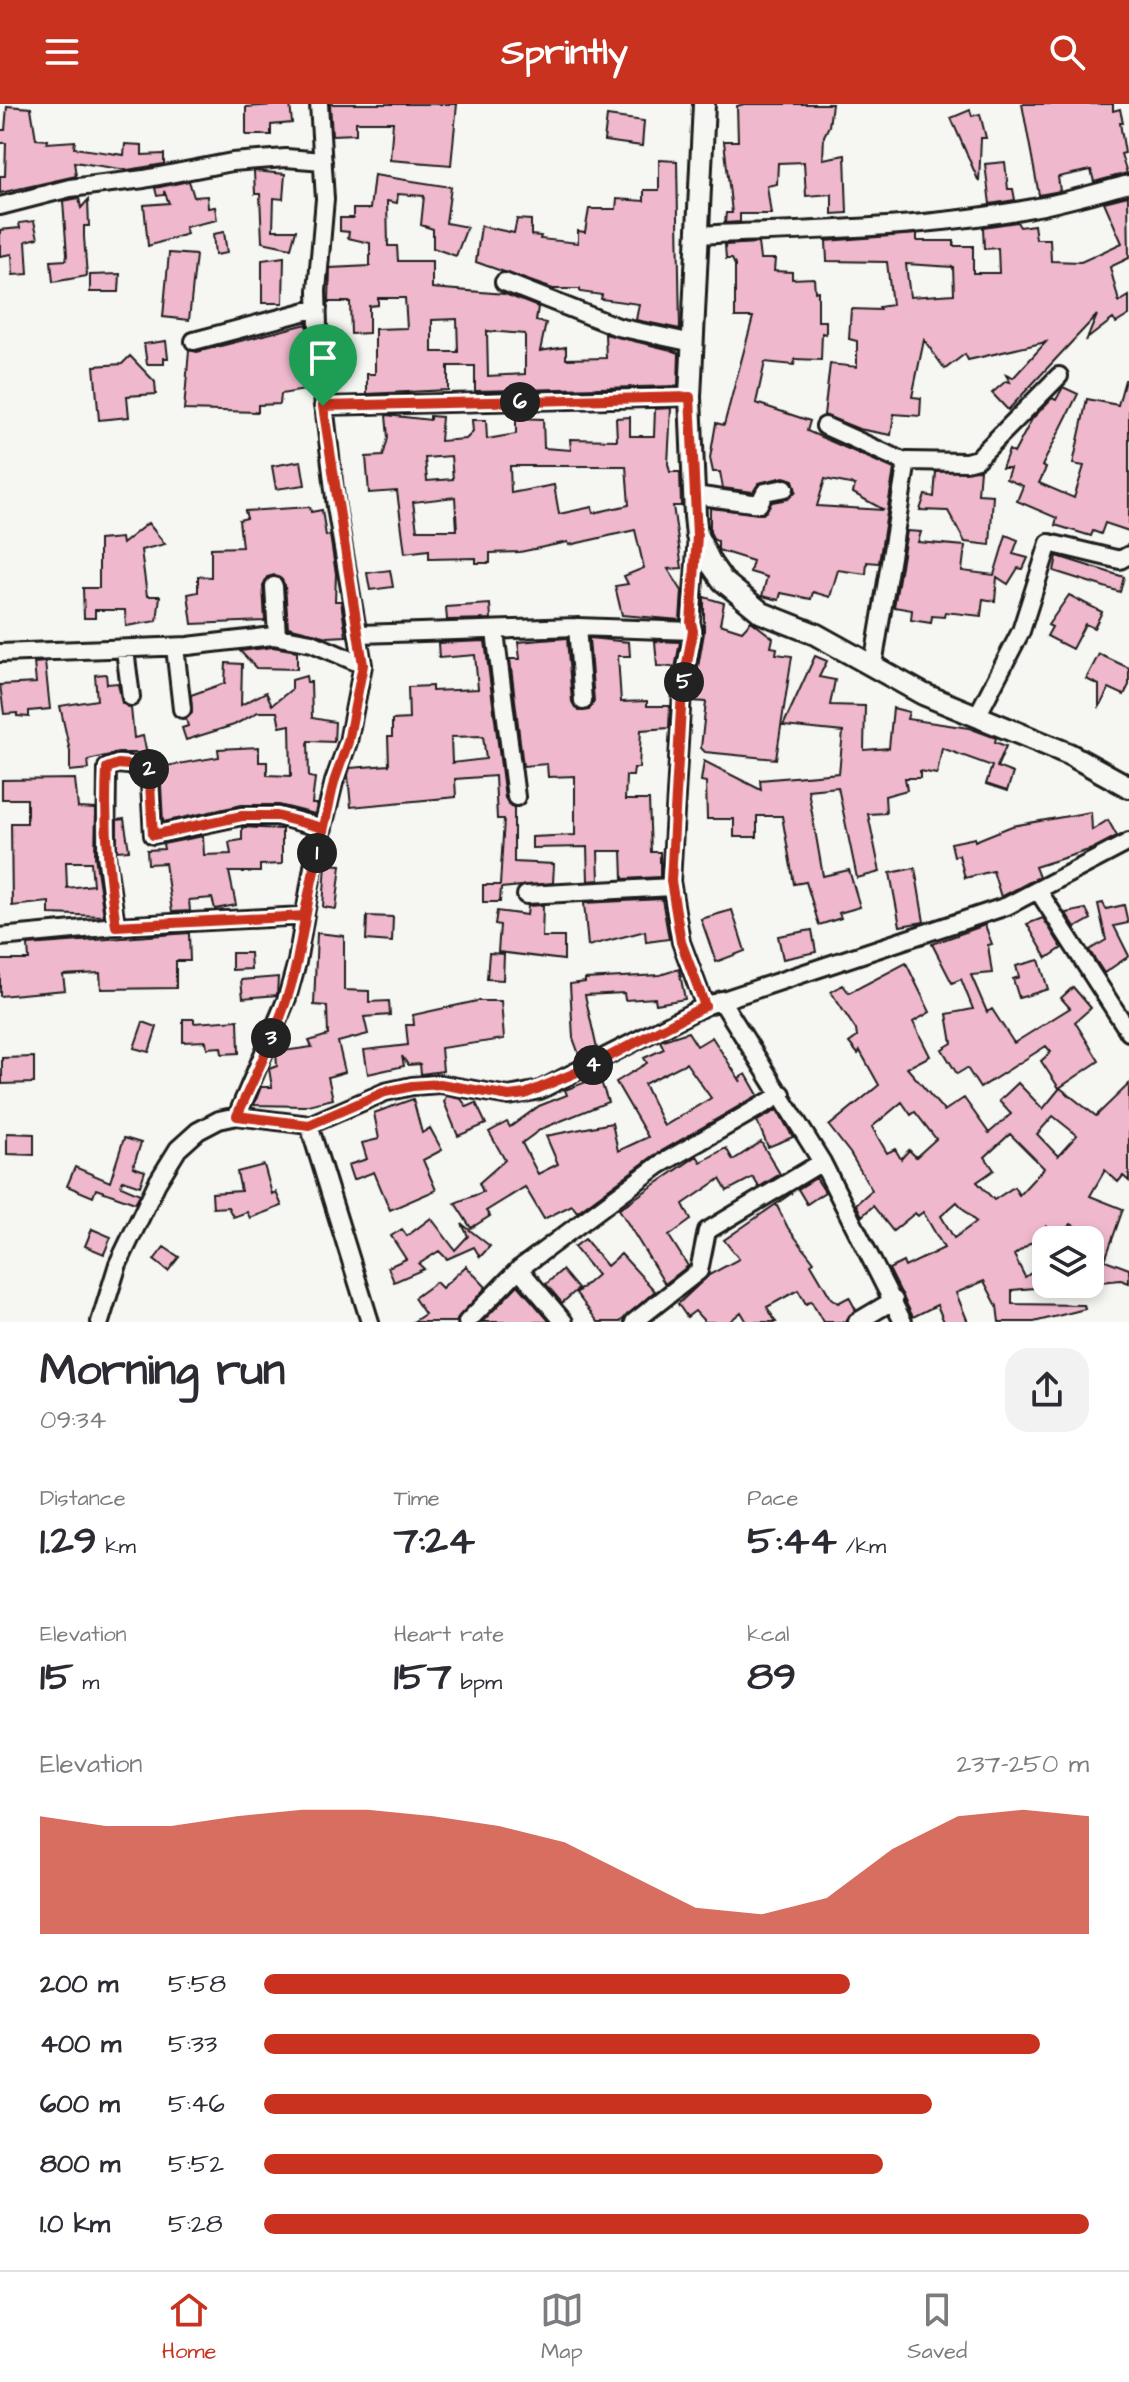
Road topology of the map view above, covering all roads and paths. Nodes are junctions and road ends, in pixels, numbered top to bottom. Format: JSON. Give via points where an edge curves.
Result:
{"nodes":[{"id":1,"x":319,"y":104,"type":"edge"},
{"id":2,"x":704,"y":104,"type":"edge"},
{"id":3,"x":323,"y":161,"type":"junction"},
{"id":4,"x":1129,"y":184,"type":"edge"},
{"id":5,"x":0,"y":206,"type":"edge"},
{"id":6,"x":696,"y":235,"type":"junction"},
{"id":7,"x":504,"y":282,"type":"dead end"},
{"id":8,"x":318,"y":308,"type":"junction"},
{"id":9,"x":194,"y":341,"type":"dead end"},
{"id":10,"x":693,"y":343,"type":"junction"},
{"id":11,"x":1059,"y":376,"type":"dead end"},
{"id":12,"x":690,"y":397,"type":"junction"},
{"id":13,"x":323,"y":406,"type":"junction"},
{"id":14,"x":825,"y":426,"type":"dead end"},
{"id":15,"x":907,"y":463,"type":"junction"},
{"id":16,"x":785,"y":488,"type":"dead end"},
{"id":17,"x":694,"y":495,"type":"junction"},
{"id":18,"x":697,"y":536,"type":"junction"},
{"id":19,"x":1129,"y":555,"type":"edge"},
{"id":20,"x":274,"y":586,"type":"dead end"},
{"id":21,"x":577,"y":627,"type":"junction"},
{"id":22,"x":693,"y":631,"type":"junction"},
{"id":23,"x":495,"y":632,"type":"junction"},
{"id":24,"x":360,"y":634,"type":"junction"},
{"id":25,"x":277,"y":636,"type":"junction"},
{"id":26,"x":175,"y":647,"type":"junction"},
{"id":27,"x":125,"y":650,"type":"junction"},
{"id":28,"x":0,"y":653,"type":"edge"},
{"id":29,"x":363,"y":665,"type":"junction"},
{"id":30,"x":873,"y":665,"type":"junction"},
{"id":31,"x":131,"y":697,"type":"dead end"},
{"id":32,"x":583,"y":701,"type":"dead end"},
{"id":33,"x":182,"y":709,"type":"dead end"},
{"id":34,"x":977,"y":716,"type":"junction"},
{"id":35,"x":1129,"y":787,"type":"edge"},
{"id":36,"x":516,"y":797,"type":"dead end"},
{"id":37,"x":323,"y":828,"type":"junction"},
{"id":38,"x":1129,"y":842,"type":"edge"},
{"id":39,"x":672,"y":887,"type":"junction"},
{"id":40,"x":1039,"y":892,"type":"junction"},
{"id":41,"x":526,"y":895,"type":"dead end"},
{"id":42,"x":304,"y":916,"type":"junction"},
{"id":43,"x":116,"y":926,"type":"junction"},
{"id":44,"x":0,"y":937,"type":"edge"},
{"id":45,"x":713,"y":1003,"type":"junction"},
{"id":46,"x":1129,"y":1032,"type":"edge"},
{"id":47,"x":782,"y":1094,"type":"junction"},
{"id":48,"x":237,"y":1116,"type":"junction"},
{"id":49,"x":309,"y":1125,"type":"junction"},
{"id":50,"x":822,"y":1162,"type":"junction"},
{"id":51,"x":519,"y":1269,"type":"junction"},
{"id":52,"x":894,"y":1300,"type":"junction"},
{"id":53,"x":100,"y":1322,"type":"edge"},
{"id":54,"x":370,"y":1322,"type":"edge"},
{"id":55,"x":467,"y":1322,"type":"edge"},
{"id":56,"x":564,"y":1322,"type":"edge"},
{"id":57,"x":634,"y":1322,"type":"edge"},
{"id":58,"x":857,"y":1322,"type":"edge"},
{"id":59,"x":903,"y":1322,"type":"edge"}],
"edges":[{"from":1,"to":3,"type":"street"},
{"from":2,"to":6,"type":"street"},
{"from":3,"to":5,"type":"street","via":[[232,162],[70,188]]},
{"from":3,"to":8,"type":"street"},
{"from":4,"to":6,"type":"street","via":[[989,215]]},
{"from":6,"to":10,"type":"street"},
{"from":7,"to":10,"type":"street","via":[[618,327]]},
{"from":8,"to":9,"type":"street"},
{"from":8,"to":13,"type":"street"},
{"from":10,"to":12,"type":"street"},
{"from":11,"to":15,"type":"street","via":[[977,459],[911,458]]},
{"from":12,"to":13,"type":"street"},
{"from":12,"to":17,"type":"street"},
{"from":13,"to":24,"type":"street"},
{"from":14,"to":15,"type":"street"},
{"from":15,"to":30,"type":"street"},
{"from":16,"to":17,"type":"street","via":[[765,492],[759,504]]},
{"from":17,"to":18,"type":"street"},
{"from":18,"to":22,"type":"street"},
{"from":18,"to":30,"type":"street","via":[[723,581],[762,613]]},
{"from":19,"to":34,"type":"street","via":[[1120,560],[1049,543],[1021,631]]},
{"from":20,"to":25,"type":"street"},
{"from":21,"to":22,"type":"street"},
{"from":21,"to":23,"type":"street"},
{"from":21,"to":32,"type":"street"},
{"from":22,"to":39,"type":"street","via":[[682,691]]},
{"from":23,"to":24,"type":"street"},
{"from":23,"to":36,"type":"street"},
{"from":24,"to":29,"type":"street"},
{"from":25,"to":26,"type":"street"},
{"from":25,"to":29,"type":"street","via":[[312,643]]},
{"from":26,"to":27,"type":"street"},
{"from":26,"to":33,"type":"street"},
{"from":27,"to":28,"type":"street"},
{"from":27,"to":31,"type":"street"},
{"from":29,"to":37,"type":"street"},
{"from":30,"to":34,"type":"street","via":[[923,694]]},
{"from":34,"to":35,"type":"street","via":[[1069,754]]},
{"from":37,"to":42,"type":"street"},
{"from":37,"to":43,"type":"street","via":[[277,816],[242,816],[153,835],[149,767],[107,768],[106,855]]},
{"from":38,"to":40,"type":"street"},
{"from":39,"to":41,"type":"street"},
{"from":39,"to":45,"type":"street","via":[[681,942]]},
{"from":40,"to":45,"type":"street"},
{"from":40,"to":46,"type":"street"},
{"from":42,"to":43,"type":"street"},
{"from":42,"to":48,"type":"street","via":[[287,998]]},
{"from":43,"to":44,"type":"street"},
{"from":45,"to":47,"type":"street"},
{"from":45,"to":49,"type":"street","via":[[540,1090],[509,1096],[440,1084],[412,1086]]},
{"from":47,"to":50,"type":"street"},
{"from":47,"to":51,"type":"street","via":[[659,1165]]},
{"from":48,"to":49,"type":"street"},
{"from":48,"to":53,"type":"street","via":[[198,1131],[178,1149],[118,1264]]},
{"from":49,"to":54,"type":"street"},
{"from":50,"to":52,"type":"street"},
{"from":50,"to":57,"type":"street","via":[[707,1231],[699,1271]]},
{"from":51,"to":55,"type":"street"},
{"from":51,"to":56,"type":"street"},
{"from":52,"to":58,"type":"street"},
{"from":52,"to":59,"type":"street"}]}
